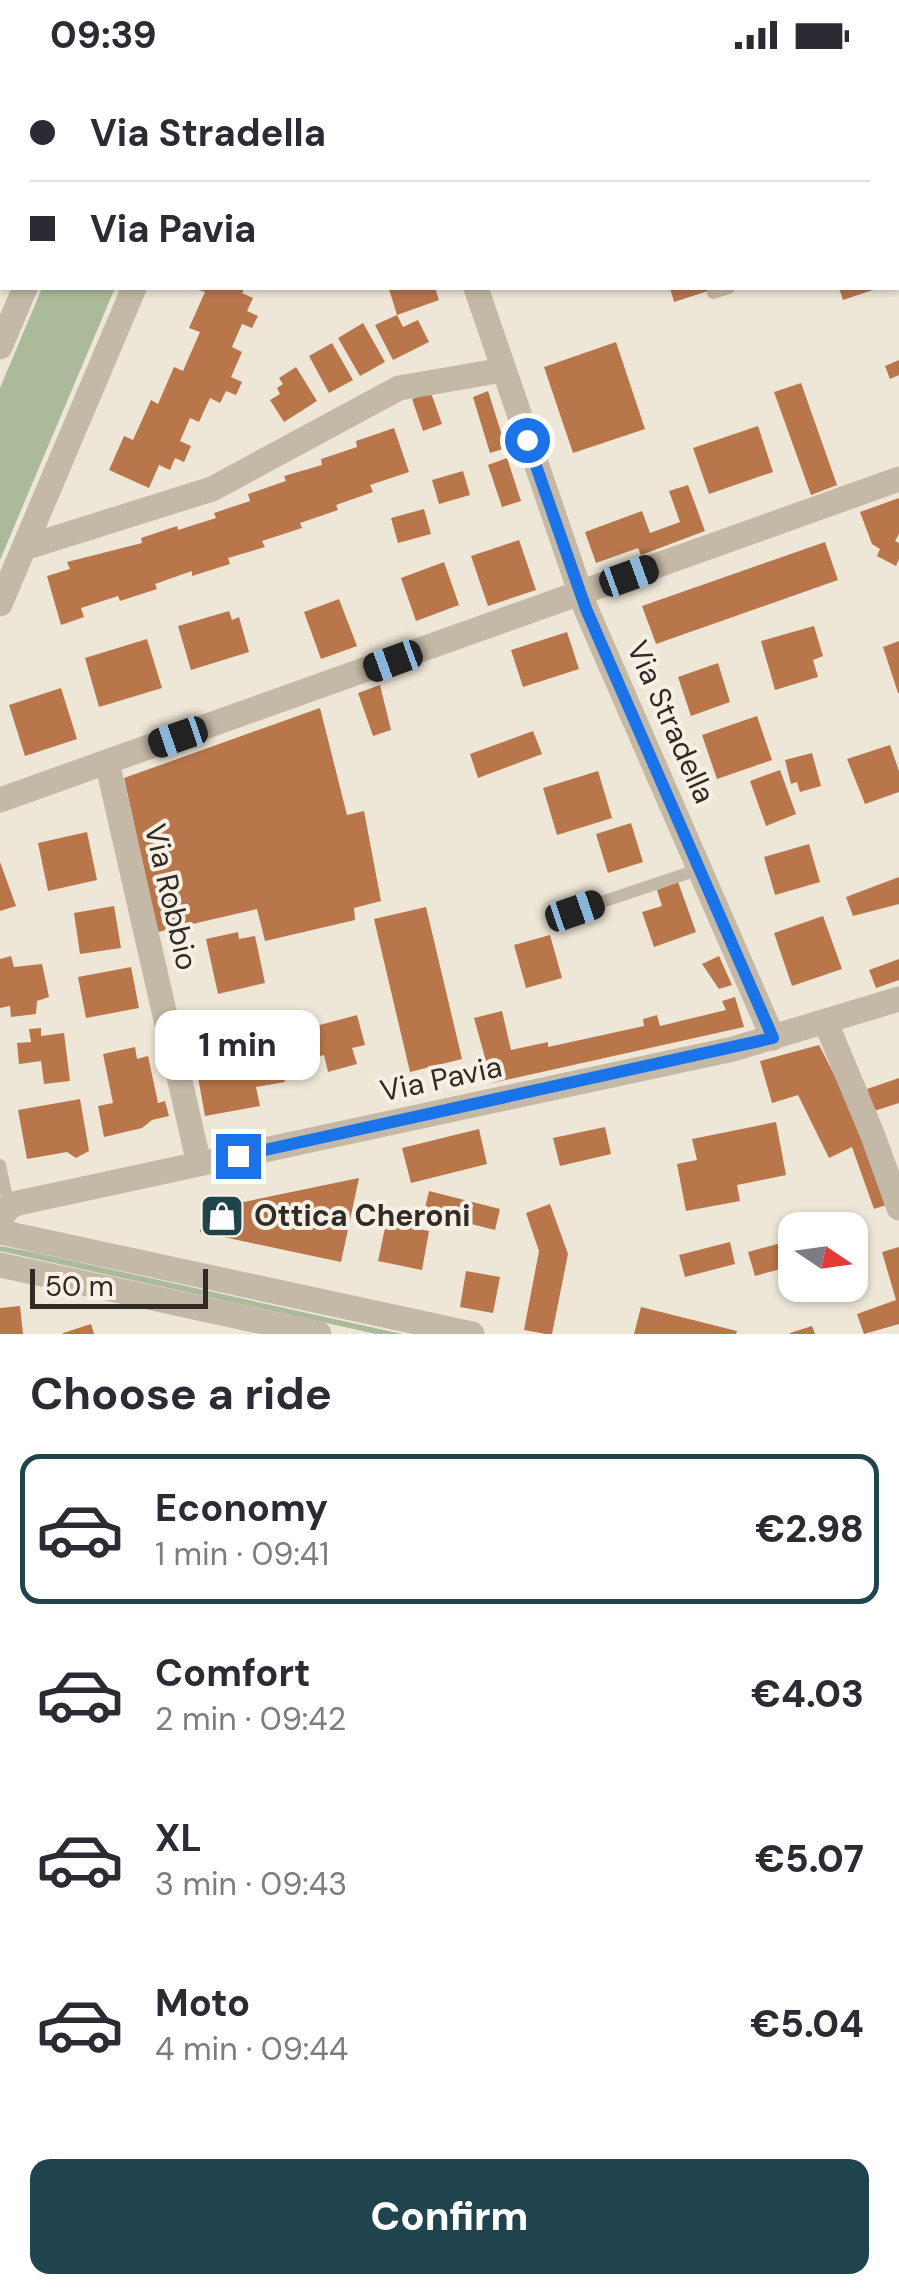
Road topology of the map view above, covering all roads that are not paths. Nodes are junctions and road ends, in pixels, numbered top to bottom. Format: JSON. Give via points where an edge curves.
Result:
{"nodes":[{"id":1,"x":24,"y":290,"type":"edge"},
{"id":2,"x":133,"y":290,"type":"edge"},
{"id":3,"x":477,"y":290,"type":"edge"},
{"id":4,"x":722,"y":290,"type":"edge"},
{"id":5,"x":713,"y":293,"type":"dead end"},
{"id":6,"x":0,"y":348,"type":"edge"},
{"id":7,"x":503,"y":370,"type":"junction"},
{"id":8,"x":899,"y":479,"type":"edge"},
{"id":9,"x":24,"y":548,"type":"junction"},
{"id":10,"x":580,"y":594,"type":"junction"},
{"id":11,"x":0,"y":604,"type":"edge"},
{"id":12,"x":107,"y":762,"type":"junction"},
{"id":13,"x":0,"y":800,"type":"edge"},
{"id":14,"x":700,"y":869,"type":"junction"},
{"id":15,"x":575,"y":911,"type":"dead end"},
{"id":16,"x":899,"y":999,"type":"edge"},
{"id":17,"x":826,"y":1023,"type":"junction"},
{"id":18,"x":773,"y":1038,"type":"junction"},
{"id":19,"x":199,"y":1164,"type":"junction"},
{"id":20,"x":0,"y":1165,"type":"edge"},
{"id":21,"x":899,"y":1208,"type":"edge"},
{"id":22,"x":5,"y":1213,"type":"edge"},
{"id":23,"x":0,"y":1232,"type":"edge"},
{"id":24,"x":0,"y":1265,"type":"edge"},
{"id":25,"x":272,"y":1329,"type":"edge"},
{"id":26,"x":319,"y":1334,"type":"edge"},
{"id":27,"x":472,"y":1334,"type":"edge"}],
"edges":[{"from":1,"to":6,"type":"street"},
{"from":2,"to":9,"type":"street"},
{"from":3,"to":7,"type":"street","name":"Via Stradella"},
{"from":4,"to":5,"type":"lane"},
{"from":7,"to":9,"type":"street","via":[[399,388],[212,490]]},
{"from":7,"to":10,"type":"street","name":"Via Stradella"},
{"from":8,"to":10,"type":"street"},
{"from":9,"to":11,"type":"street"},
{"from":10,"to":12,"type":"street"},
{"from":10,"to":14,"type":"street","name":"Via Stradella"},
{"from":12,"to":13,"type":"street"},
{"from":12,"to":19,"type":"street","name":"Via Robbio"},
{"from":14,"to":15,"type":"lane"},
{"from":14,"to":18,"type":"street","name":"Via Stradella"},
{"from":16,"to":17,"type":"street","name":"Via Pavia"},
{"from":17,"to":18,"type":"street","name":"Via Pavia"},
{"from":17,"to":21,"type":"street"},
{"from":18,"to":19,"type":"street","name":"Via Pavia"},
{"from":19,"to":22,"type":"street","name":"Via Pavia"},
{"from":20,"to":22,"type":"lane"},
{"from":23,"to":27,"type":"street"},
{"from":24,"to":25,"type":"street"},
{"from":25,"to":26,"type":"street"}]}
